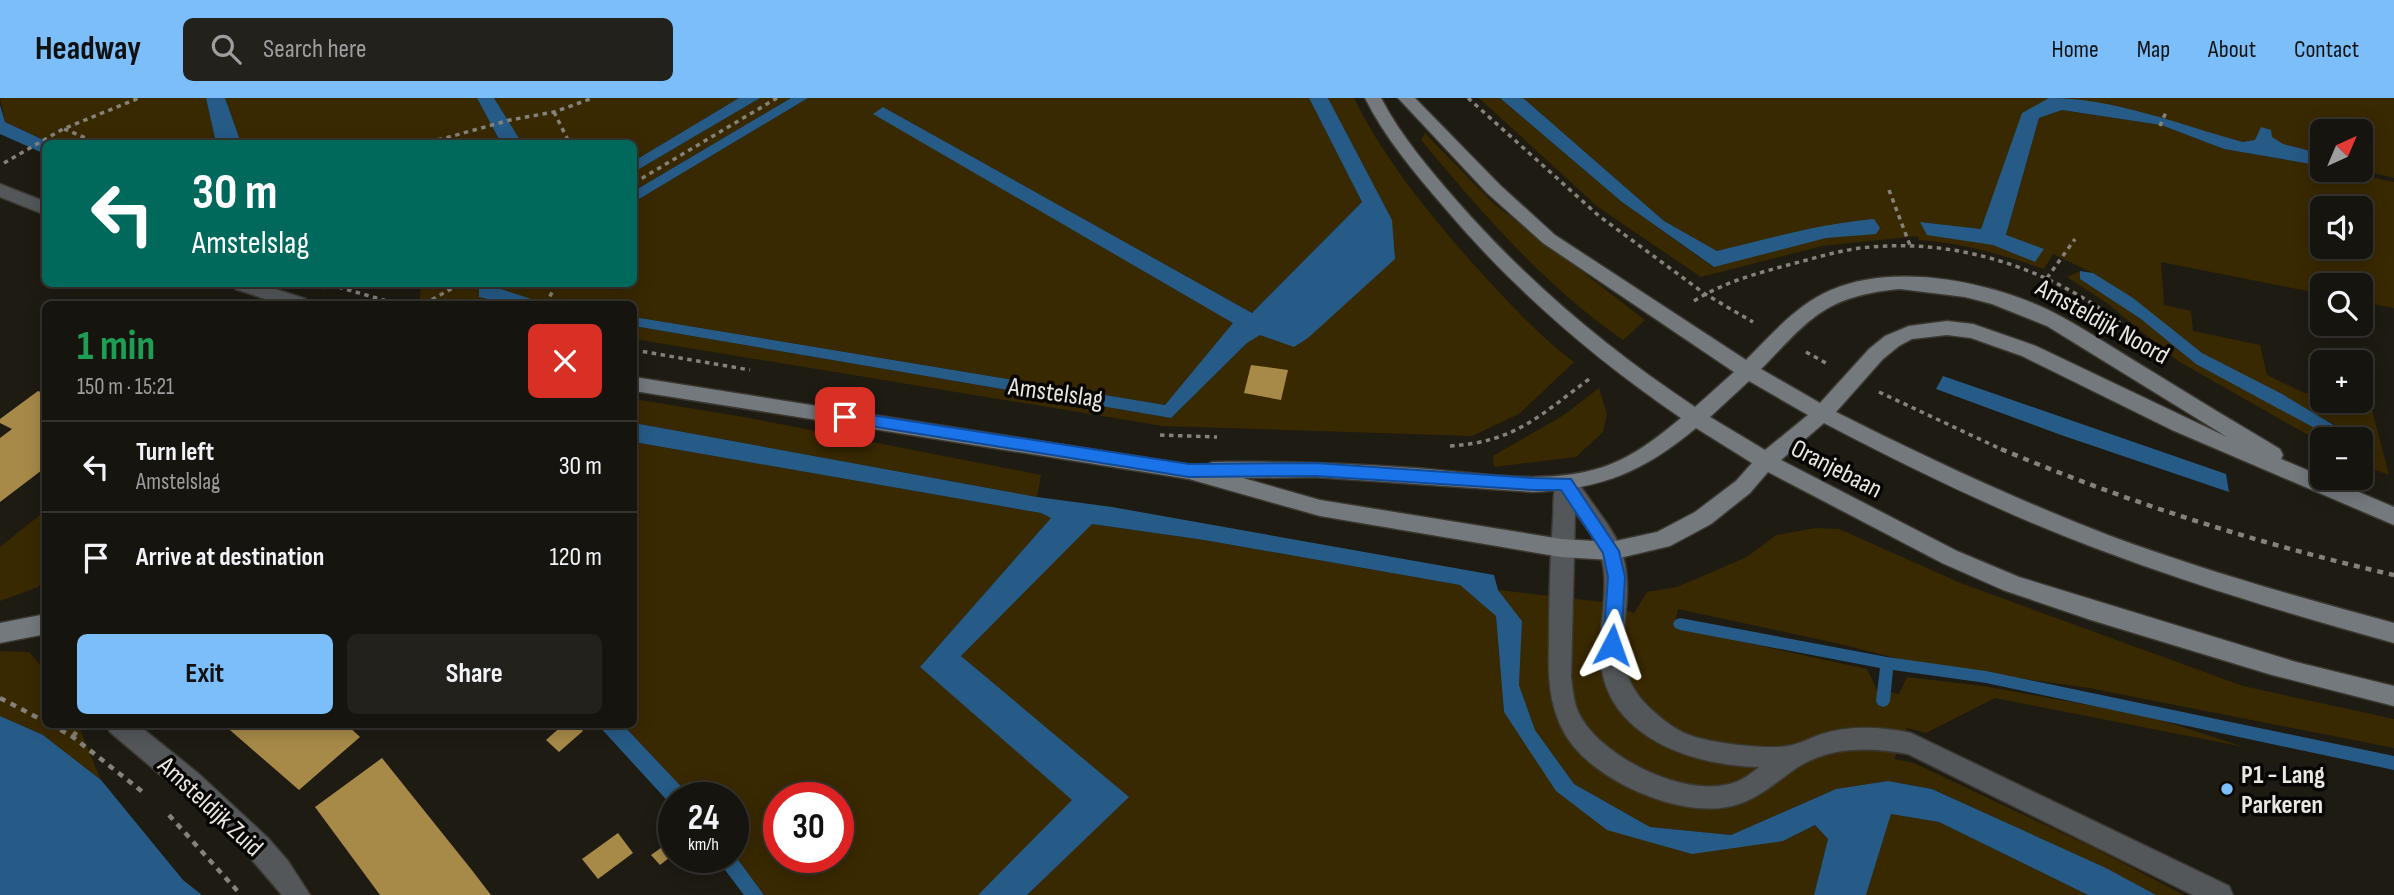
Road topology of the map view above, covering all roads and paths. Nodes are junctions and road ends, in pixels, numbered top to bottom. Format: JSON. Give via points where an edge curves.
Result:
{"nodes":[{"id":1,"x":139,"y":98,"type":"edge"},
{"id":2,"x":593,"y":98,"type":"edge"},
{"id":3,"x":777,"y":98,"type":"edge"},
{"id":4,"x":1373,"y":98,"type":"edge"},
{"id":5,"x":1406,"y":98,"type":"edge"},
{"id":6,"x":1468,"y":98,"type":"edge"},
{"id":7,"x":554,"y":112,"type":"junction"},
{"id":8,"x":2166,"y":112,"type":"dead end"},
{"id":9,"x":2160,"y":126,"type":"dead end"},
{"id":10,"x":63,"y":129,"type":"junction"},
{"id":11,"x":90,"y":140,"type":"edge"},
{"id":12,"x":434,"y":140,"type":"edge"},
{"id":13,"x":567,"y":140,"type":"edge"},
{"id":14,"x":0,"y":166,"type":"edge"},
{"id":15,"x":637,"y":181,"type":"edge"},
{"id":16,"x":1889,"y":190,"type":"dead end"},
{"id":17,"x":0,"y":191,"type":"edge"},
{"id":18,"x":42,"y":207,"type":"edge"},
{"id":19,"x":2075,"y":239,"type":"dead end"},
{"id":20,"x":1919,"y":283,"type":"junction"},
{"id":21,"x":255,"y":287,"type":"edge"},
{"id":22,"x":324,"y":287,"type":"edge"},
{"id":23,"x":338,"y":287,"type":"edge"},
{"id":24,"x":455,"y":287,"type":"edge"},
{"id":25,"x":554,"y":291,"type":"dead end"},
{"id":26,"x":307,"y":299,"type":"edge"},
{"id":27,"x":387,"y":301,"type":"edge"},
{"id":28,"x":429,"y":301,"type":"edge"},
{"id":29,"x":547,"y":301,"type":"edge"},
{"id":30,"x":2028,"y":308,"type":"junction"},
{"id":31,"x":1780,"y":338,"type":"junction"},
{"id":32,"x":637,"y":351,"type":"edge"},
{"id":33,"x":753,"y":370,"type":"dead end"},
{"id":34,"x":1746,"y":372,"type":"junction"},
{"id":35,"x":1854,"y":380,"type":"junction"},
{"id":36,"x":637,"y":384,"type":"edge"},
{"id":37,"x":1824,"y":412,"type":"junction"},
{"id":38,"x":1694,"y":417,"type":"junction"},
{"id":39,"x":1149,"y":433,"type":"dead end"},
{"id":40,"x":1226,"y":437,"type":"dead end"},
{"id":41,"x":1442,"y":446,"type":"dead end"},
{"id":42,"x":1476,"y":446,"type":"dead end"},
{"id":43,"x":1765,"y":462,"type":"junction"},
{"id":44,"x":1189,"y":471,"type":"junction"},
{"id":45,"x":2310,"y":478,"type":"edge"},
{"id":46,"x":2310,"y":479,"type":"edge"},
{"id":47,"x":1566,"y":483,"type":"junction"},
{"id":48,"x":2336,"y":490,"type":"edge"},
{"id":49,"x":2394,"y":516,"type":"edge"},
{"id":50,"x":1562,"y":548,"type":"junction"},
{"id":51,"x":1611,"y":551,"type":"junction"},
{"id":52,"x":2394,"y":575,"type":"edge"},
{"id":53,"x":42,"y":626,"type":"edge"},
{"id":54,"x":0,"y":633,"type":"edge"},
{"id":55,"x":2394,"y":633,"type":"edge"},
{"id":56,"x":2394,"y":696,"type":"edge"},
{"id":57,"x":0,"y":698,"type":"edge"},
{"id":58,"x":42,"y":720,"type":"edge"},
{"id":59,"x":57,"y":728,"type":"edge"},
{"id":60,"x":79,"y":728,"type":"edge"},
{"id":61,"x":123,"y":728,"type":"edge"},
{"id":62,"x":73,"y":737,"type":"junction"},
{"id":63,"x":1794,"y":757,"type":"junction"},
{"id":64,"x":146,"y":796,"type":"dead end"},
{"id":65,"x":168,"y":813,"type":"dead end"},
{"id":66,"x":241,"y":895,"type":"edge"},
{"id":67,"x":297,"y":895,"type":"edge"},
{"id":68,"x":2220,"y":895,"type":"edge"}],
"edges":[{"from":1,"to":10,"type":"path"},
{"from":2,"to":7,"type":"path"},
{"from":3,"to":15,"type":"path"},
{"from":4,"to":38,"type":"street","name":"Oranjebaan","via":[[1405,148],[1468,227],[1510,270],[1567,322]]},
{"from":5,"to":34,"type":"street","name":"Oranjebaan","via":[[1549,239]]},
{"from":6,"to":31,"type":"path","via":[[1599,216],[1705,294]]},
{"from":7,"to":12,"type":"path"},
{"from":7,"to":13,"type":"path"},
{"from":8,"to":9,"type":"path"},
{"from":10,"to":11,"type":"path"},
{"from":10,"to":14,"type":"path"},
{"from":16,"to":20,"type":"path"},
{"from":17,"to":18,"type":"street"},
{"from":19,"to":30,"type":"path"},
{"from":20,"to":30,"type":"street","name":"Amsteldijk Noord","via":[[1975,291]]},
{"from":20,"to":31,"type":"street","name":"Amsteldijk Noord","via":[[1871,286],[1825,301]]},
{"from":21,"to":26,"type":"street"},
{"from":22,"to":26,"type":"path"},
{"from":23,"to":27,"type":"path"},
{"from":24,"to":28,"type":"path"},
{"from":25,"to":29,"type":"path"},
{"from":30,"to":45,"type":"street","name":"Amsteldijk Noord"},
{"from":31,"to":34,"type":"street","name":"Amsteldijk Noord"},
{"from":31,"to":35,"type":"path"},
{"from":32,"to":33,"type":"path"},
{"from":34,"to":37,"type":"street","name":"Oranjebaan"},
{"from":34,"to":38,"type":"street","name":"Amsteldijk Noord"},
{"from":35,"to":37,"type":"street","name":"Amsteldijk Noord"},
{"from":35,"to":46,"type":"street","name":"Amsteldijk Noord","via":[[1876,354],[1909,333],[1947,328],[1973,331],[2029,351],[2179,425]]},
{"from":35,"to":52,"type":"path","via":[[2005,450],[2140,502]]},
{"from":36,"to":44,"type":"street"},
{"from":37,"to":43,"type":"street","name":"Amsteldijk Noord"},
{"from":37,"to":55,"type":"street","name":"Oranjebaan","via":[[1951,480],[2127,552],[2329,617]]},
{"from":38,"to":43,"type":"street","name":"Oranjebaan"},
{"from":38,"to":47,"type":"street","via":[[1641,459],[1603,476]]},
{"from":39,"to":40,"type":"path"},
{"from":41,"to":42,"type":"path"},
{"from":43,"to":51,"type":"street","via":[[1743,487],[1703,518],[1662,540]]},
{"from":43,"to":56,"type":"street","name":"Oranjebaan","via":[[1984,573],[2089,610]]},
{"from":44,"to":47,"type":"street","via":[[1315,470]]},
{"from":44,"to":50,"type":"street","via":[[1320,508]]},
{"from":47,"to":50,"type":"street"},
{"from":47,"to":51,"type":"street"},
{"from":48,"to":49,"type":"street","name":"Amsteldijk Noord"},
{"from":50,"to":51,"type":"street"},
{"from":50,"to":63,"type":"street","via":[[1560,692],[1569,718],[1596,754],[1648,785],[1691,796],[1733,795]]},
{"from":51,"to":63,"type":"street","via":[[1617,577],[1612,664],[1630,704],[1676,742],[1706,753]]},
{"from":53,"to":54,"type":"street"},
{"from":57,"to":58,"type":"path"},
{"from":59,"to":62,"type":"path"},
{"from":60,"to":62,"type":"path"},
{"from":61,"to":67,"type":"street","name":"Amsteldijk Zuid","via":[[252,840]]},
{"from":62,"to":64,"type":"path"},
{"from":63,"to":68,"type":"street","via":[[1843,739],[1876,737],[1911,744]]},
{"from":65,"to":66,"type":"path"}]}
